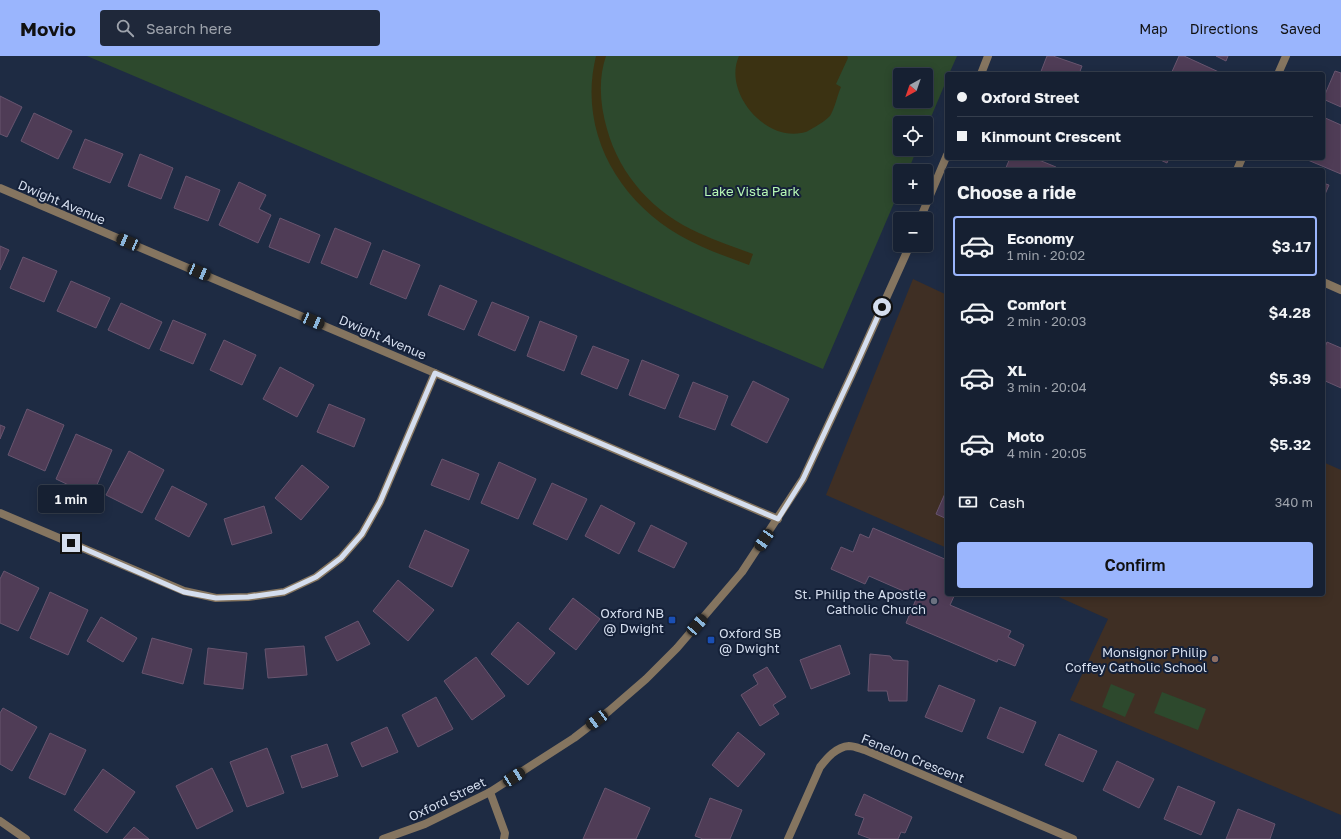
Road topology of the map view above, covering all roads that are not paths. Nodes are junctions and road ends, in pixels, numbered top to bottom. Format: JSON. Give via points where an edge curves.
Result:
{"nodes":[{"id":1,"x":988,"y":56,"type":"edge"},
{"id":2,"x":1286,"y":56,"type":"edge"},
{"id":3,"x":982,"y":72,"type":"edge"},
{"id":4,"x":1279,"y":72,"type":"edge"},
{"id":5,"x":945,"y":160,"type":"edge"},
{"id":6,"x":0,"y":188,"type":"edge"},
{"id":7,"x":923,"y":212,"type":"edge"},
{"id":8,"x":907,"y":252,"type":"edge"},
{"id":9,"x":1325,"y":283,"type":"edge"},
{"id":10,"x":1341,"y":290,"type":"edge"},
{"id":11,"x":435,"y":373,"type":"junction"},
{"id":12,"x":0,"y":513,"type":"edge"},
{"id":13,"x":778,"y":519,"type":"junction"},
{"id":14,"x":490,"y":792,"type":"junction"},
{"id":15,"x":0,"y":821,"type":"edge"},
{"id":16,"x":26,"y":839,"type":"edge"},
{"id":17,"x":383,"y":839,"type":"edge"},
{"id":18,"x":504,"y":839,"type":"edge"},
{"id":19,"x":788,"y":839,"type":"edge"},
{"id":20,"x":1073,"y":839,"type":"edge"}],
"edges":[{"from":1,"to":3,"type":"street"},
{"from":2,"to":4,"type":"street"},
{"from":5,"to":7,"type":"street"},
{"from":6,"to":11,"type":"street","name":"Dwight Avenue"},
{"from":8,"to":13,"type":"street","name":"Oxford Street","via":[[803,479]]},
{"from":9,"to":10,"type":"street"},
{"from":11,"to":12,"type":"street","via":[[380,502],[362,534],[335,563],[316,577],[284,592],[216,598],[184,592]]},
{"from":11,"to":13,"type":"street","name":"Dwight Avenue"},
{"from":13,"to":14,"type":"street","name":"Oxford Street","via":[[737,578],[677,648],[646,679],[574,738]]},
{"from":14,"to":17,"type":"street","name":"Oxford Street","via":[[425,824]]},
{"from":14,"to":18,"type":"street","via":[[505,833]]},
{"from":15,"to":16,"type":"street"},
{"from":19,"to":20,"type":"street","name":"Fenelon Crescent","via":[[820,767],[837,750],[850,746],[872,753]]}]}
